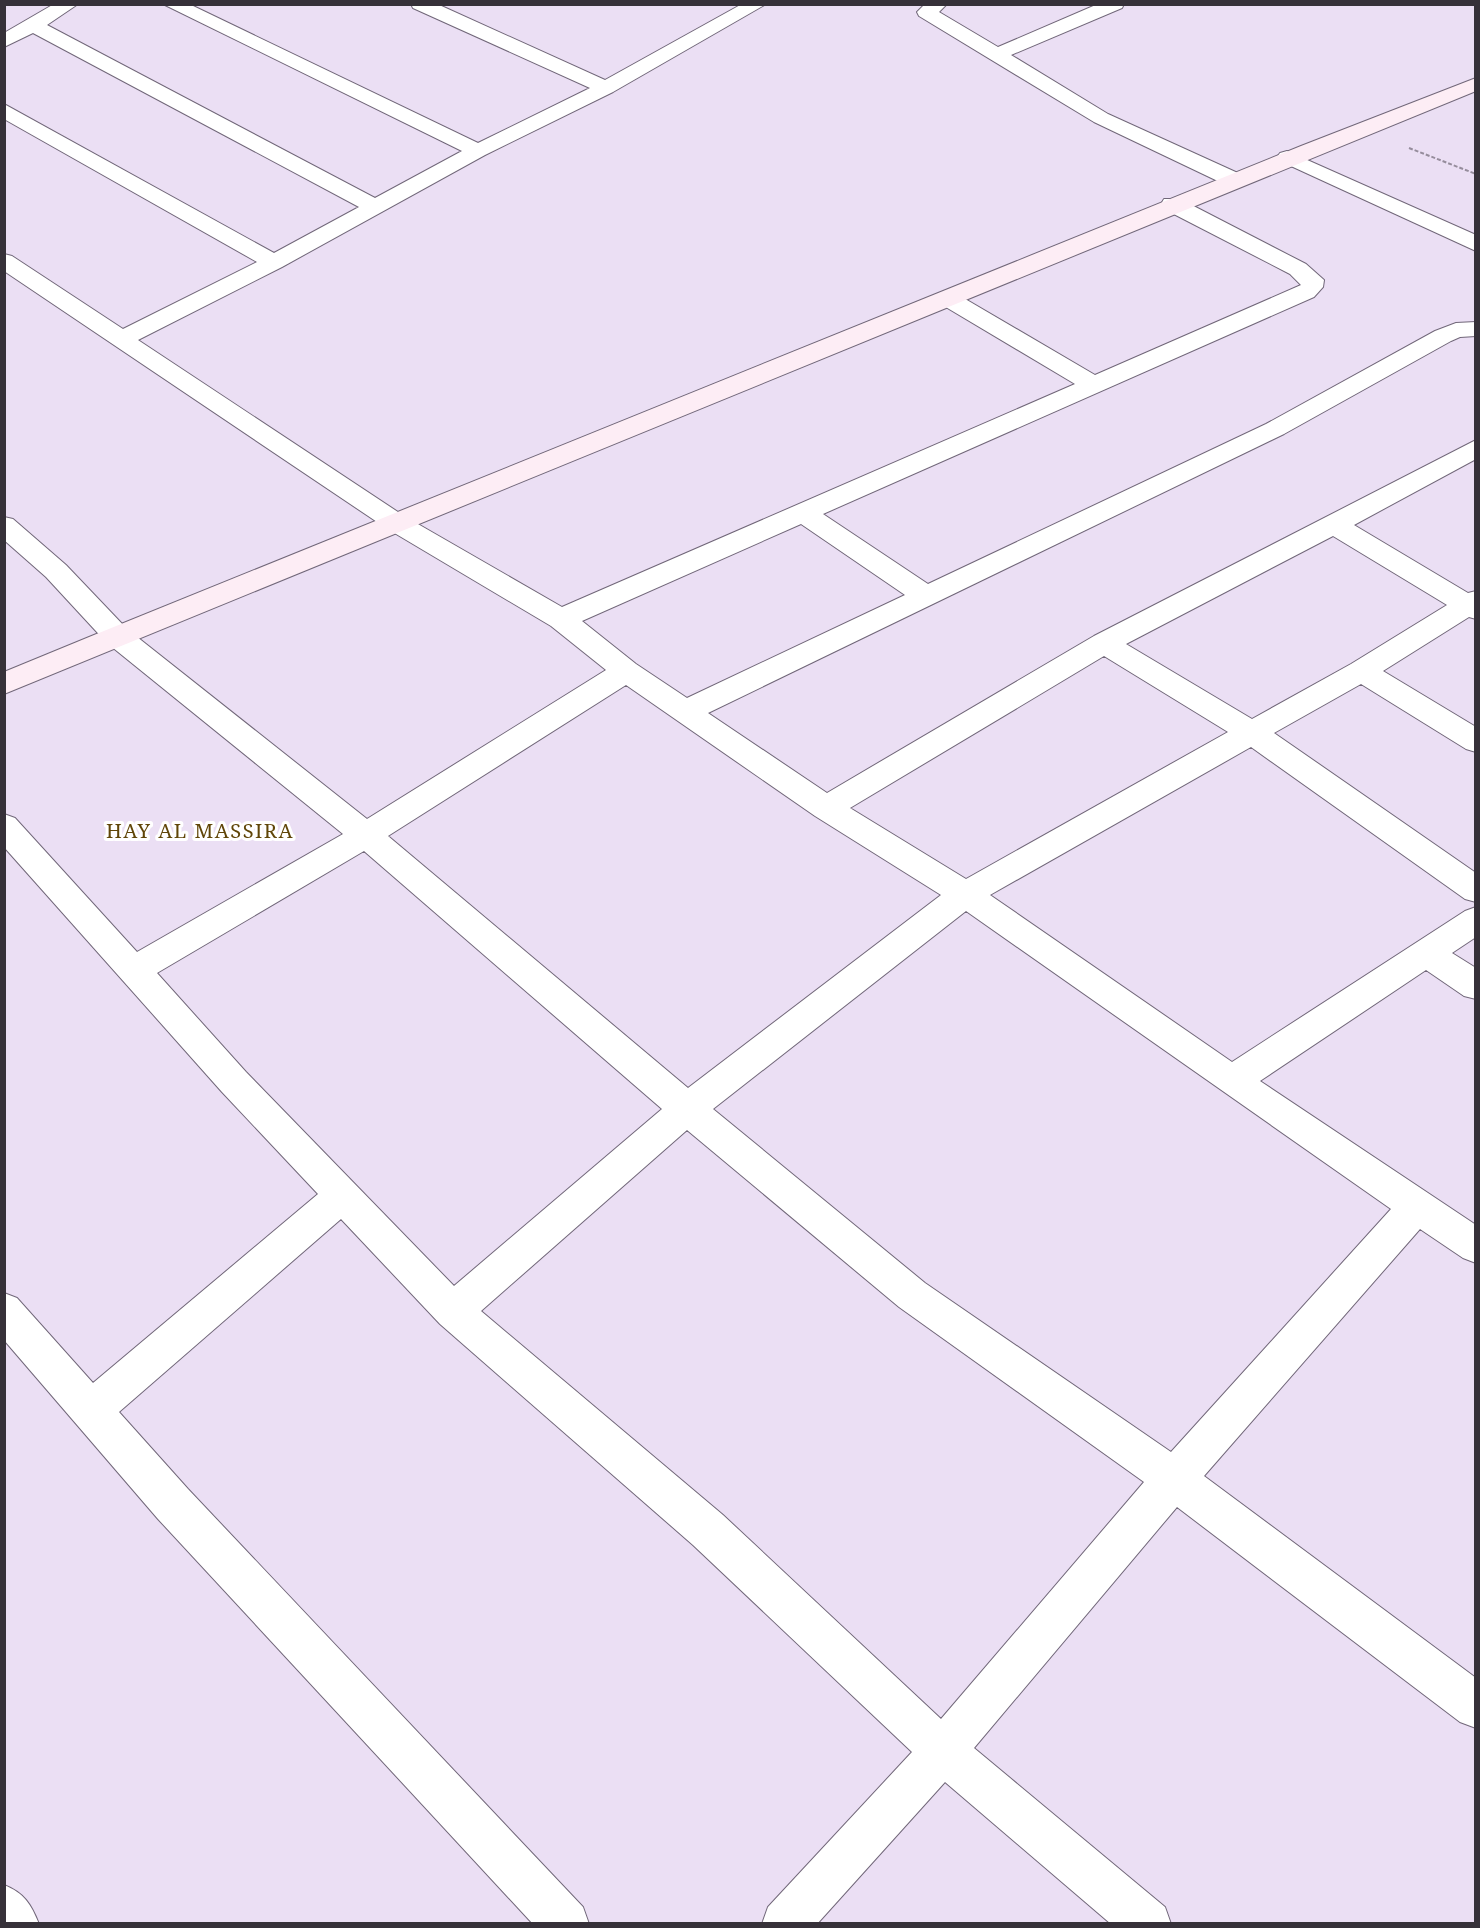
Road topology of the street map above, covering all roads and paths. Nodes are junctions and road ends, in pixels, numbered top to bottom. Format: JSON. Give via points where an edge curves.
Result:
{"nodes":[{"id":1,"x":69,"y":4,"type":"edge"},
{"id":2,"x":172,"y":4,"type":"edge"},
{"id":3,"x":420,"y":4,"type":"edge"},
{"id":4,"x":757,"y":4,"type":"edge"},
{"id":5,"x":1115,"y":4,"type":"edge"},
{"id":6,"x":926,"y":7,"type":"edge"},
{"id":7,"x":33,"y":25,"type":"junction"},
{"id":8,"x":4,"y":41,"type":"edge"},
{"id":9,"x":996,"y":55,"type":"junction"},
{"id":10,"x":1476,"y":84,"type":"edge"},
{"id":11,"x":606,"y":88,"type":"junction"},
{"id":12,"x":4,"y":110,"type":"edge"},
{"id":13,"x":1358,"y":129,"type":"junction"},
{"id":14,"x":478,"y":151,"type":"junction"},
{"id":15,"x":1287,"y":157,"type":"junction"},
{"id":16,"x":1476,"y":174,"type":"edge"},
{"id":17,"x":1232,"y":179,"type":"junction"},
{"id":18,"x":1172,"y":204,"type":"junction"},
{"id":19,"x":376,"y":207,"type":"junction"},
{"id":20,"x":1476,"y":244,"type":"edge"},
{"id":21,"x":4,"y":261,"type":"edge"},
{"id":22,"x":274,"y":262,"type":"junction"},
{"id":23,"x":947,"y":298,"type":"junction"},
{"id":24,"x":1476,"y":329,"type":"edge"},
{"id":25,"x":120,"y":340,"type":"junction"},
{"id":26,"x":1094,"y":385,"type":"junction"},
{"id":27,"x":1476,"y":448,"type":"edge"},
{"id":28,"x":803,"y":513,"type":"junction"},
{"id":29,"x":395,"y":522,"type":"junction"},
{"id":30,"x":4,"y":525,"type":"edge"},
{"id":31,"x":1334,"y":525,"type":"junction"},
{"id":32,"x":926,"y":596,"type":"junction"},
{"id":33,"x":1472,"y":605,"type":"edge"},
{"id":34,"x":561,"y":620,"type":"junction"},
{"id":35,"x":117,"y":636,"type":"junction"},
{"id":36,"x":1104,"y":643,"type":"junction"},
{"id":37,"x":626,"y":671,"type":"junction"},
{"id":38,"x":1361,"y":671,"type":"junction"},
{"id":39,"x":4,"y":684,"type":"edge"},
{"id":40,"x":686,"y":711,"type":"junction"},
{"id":41,"x":1251,"y":732,"type":"junction"},
{"id":42,"x":1476,"y":741,"type":"edge"},
{"id":43,"x":826,"y":808,"type":"junction"},
{"id":44,"x":4,"y":826,"type":"edge"},
{"id":45,"x":366,"y":835,"type":"junction"},
{"id":46,"x":1476,"y":891,"type":"edge"},
{"id":47,"x":965,"y":894,"type":"junction"},
{"id":48,"x":1476,"y":920,"type":"edge"},
{"id":49,"x":1426,"y":953,"type":"junction"},
{"id":50,"x":134,"y":970,"type":"junction"},
{"id":51,"x":1476,"y":986,"type":"edge"},
{"id":52,"x":1232,"y":1081,"type":"junction"},
{"id":53,"x":687,"y":1109,"type":"junction"},
{"id":54,"x":342,"y":1196,"type":"junction"},
{"id":55,"x":1416,"y":1207,"type":"junction"},
{"id":56,"x":1476,"y":1246,"type":"edge"},
{"id":57,"x":4,"y":1311,"type":"edge"},
{"id":58,"x":453,"y":1311,"type":"junction"},
{"id":59,"x":91,"y":1410,"type":"junction"},
{"id":60,"x":1174,"y":1479,"type":"junction"},
{"id":61,"x":1476,"y":1706,"type":"edge"},
{"id":62,"x":943,"y":1751,"type":"junction"},
{"id":63,"x":4,"y":1908,"type":"edge"},
{"id":64,"x":16,"y":1923,"type":"edge"},
{"id":65,"x":566,"y":1923,"type":"edge"},
{"id":66,"x":785,"y":1923,"type":"edge"},
{"id":67,"x":1148,"y":1923,"type":"edge"}],
"edges":[{"from":1,"to":7,"type":"street"},
{"from":2,"to":14,"type":"street"},
{"from":3,"to":11,"type":"street"},
{"from":4,"to":11,"type":"street"},
{"from":5,"to":9,"type":"street"},
{"from":6,"to":9,"type":"street"},
{"from":7,"to":8,"type":"street"},
{"from":7,"to":19,"type":"street"},
{"from":9,"to":17,"type":"street","via":[[1101,118]]},
{"from":10,"to":13,"type":"street"},
{"from":11,"to":14,"type":"street"},
{"from":12,"to":22,"type":"street"},
{"from":13,"to":15,"type":"street"},
{"from":13,"to":16,"type":"path"},
{"from":14,"to":19,"type":"street"},
{"from":15,"to":17,"type":"street"},
{"from":15,"to":20,"type":"street"},
{"from":17,"to":18,"type":"street"},
{"from":18,"to":23,"type":"street"},
{"from":18,"to":26,"type":"street","via":[[1298,269],[1313,280],[1312,287]]},
{"from":19,"to":22,"type":"street"},
{"from":21,"to":25,"type":"street"},
{"from":22,"to":25,"type":"street"},
{"from":23,"to":26,"type":"street"},
{"from":23,"to":29,"type":"street"},
{"from":24,"to":32,"type":"street","via":[[1456,330],[1443,336],[1275,429]]},
{"from":25,"to":29,"type":"street"},
{"from":26,"to":28,"type":"street"},
{"from":27,"to":31,"type":"street"},
{"from":28,"to":32,"type":"street"},
{"from":28,"to":34,"type":"street"},
{"from":29,"to":34,"type":"street"},
{"from":29,"to":35,"type":"street"},
{"from":30,"to":35,"type":"street","via":[[56,571]]},
{"from":31,"to":33,"type":"street"},
{"from":31,"to":36,"type":"street"},
{"from":32,"to":40,"type":"street"},
{"from":33,"to":38,"type":"street"},
{"from":34,"to":37,"type":"street"},
{"from":35,"to":39,"type":"street"},
{"from":35,"to":45,"type":"street"},
{"from":36,"to":41,"type":"street"},
{"from":36,"to":43,"type":"street"},
{"from":37,"to":40,"type":"street"},
{"from":37,"to":45,"type":"street"},
{"from":38,"to":41,"type":"street"},
{"from":38,"to":42,"type":"street"},
{"from":40,"to":43,"type":"street"},
{"from":41,"to":46,"type":"street"},
{"from":41,"to":47,"type":"street"},
{"from":43,"to":47,"type":"street"},
{"from":44,"to":50,"type":"street"},
{"from":45,"to":50,"type":"street"},
{"from":45,"to":53,"type":"street"},
{"from":47,"to":52,"type":"street"},
{"from":47,"to":53,"type":"street"},
{"from":48,"to":49,"type":"street"},
{"from":49,"to":51,"type":"street"},
{"from":49,"to":52,"type":"street"},
{"from":50,"to":54,"type":"street"},
{"from":52,"to":55,"type":"street"},
{"from":53,"to":58,"type":"street"},
{"from":53,"to":60,"type":"street","via":[[912,1295]]},
{"from":54,"to":58,"type":"street"},
{"from":54,"to":59,"type":"street"},
{"from":55,"to":56,"type":"street"},
{"from":55,"to":60,"type":"street"},
{"from":57,"to":59,"type":"street"},
{"from":58,"to":62,"type":"street","via":[[708,1530]]},
{"from":59,"to":65,"type":"street","via":[[173,1504]]},
{"from":60,"to":61,"type":"street"},
{"from":60,"to":62,"type":"street"},
{"from":62,"to":66,"type":"street"},
{"from":62,"to":67,"type":"street"},
{"from":63,"to":64,"type":"street"}]}
